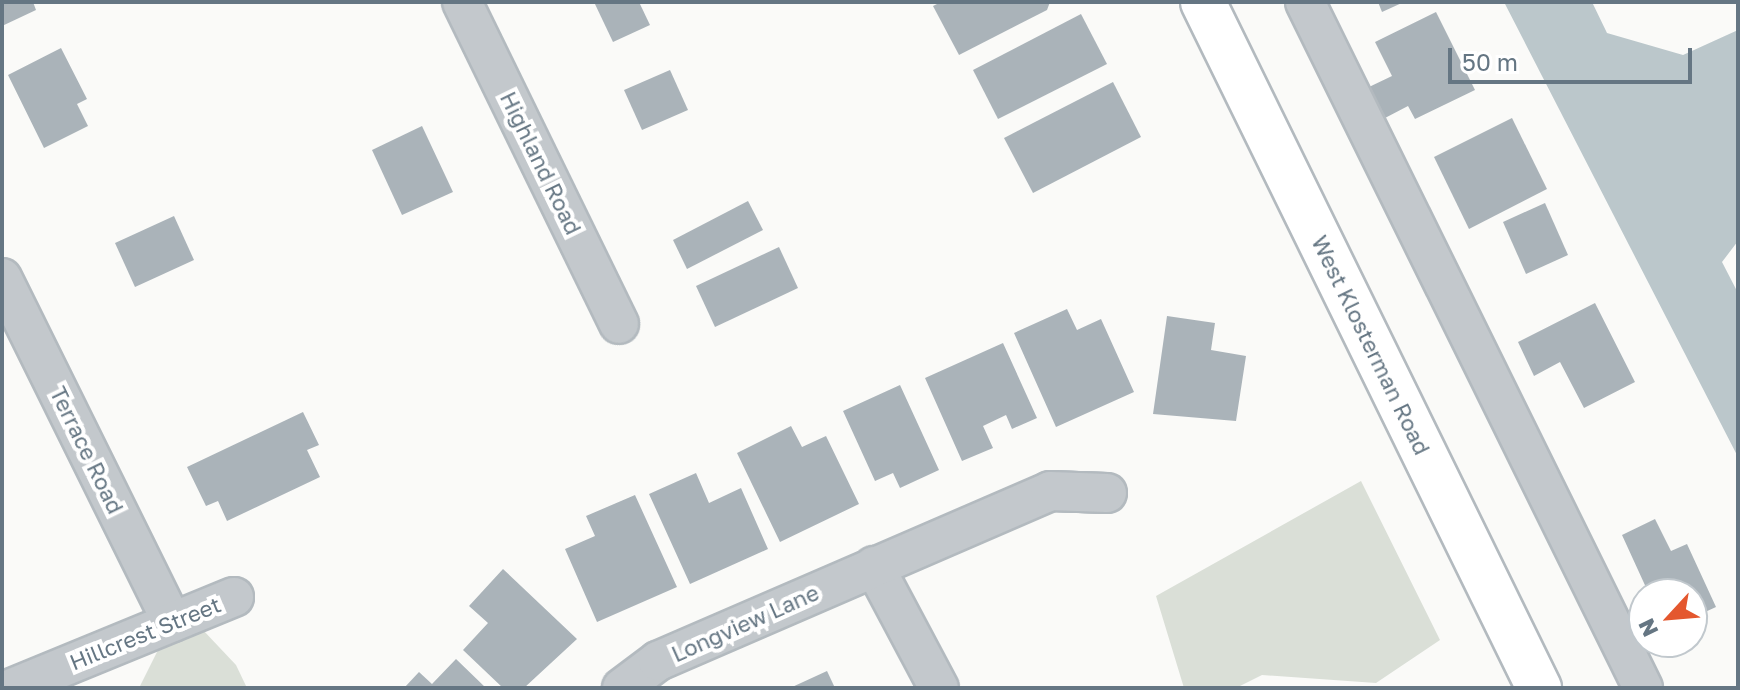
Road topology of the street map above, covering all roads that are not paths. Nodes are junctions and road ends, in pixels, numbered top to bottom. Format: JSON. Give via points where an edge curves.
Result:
{"nodes":[{"id":1,"x":462,"y":2,"type":"edge"},
{"id":2,"x":1203,"y":2,"type":"edge"},
{"id":3,"x":1305,"y":2,"type":"edge"},
{"id":4,"x":2,"y":278,"type":"edge"},
{"id":5,"x":619,"y":324,"type":"dead end"},
{"id":6,"x":1107,"y":493,"type":"dead end"},
{"id":7,"x":874,"y":566,"type":"junction"},
{"id":8,"x":234,"y":597,"type":"dead end"},
{"id":9,"x":172,"y":622,"type":"junction"},
{"id":10,"x":12,"y":688,"type":"edge"},
{"id":11,"x":622,"y":688,"type":"edge"},
{"id":12,"x":939,"y":688,"type":"edge"},
{"id":13,"x":1539,"y":688,"type":"edge"},
{"id":14,"x":1643,"y":688,"type":"edge"}],
"edges":[{"from":1,"to":5,"type":"street","name":"Highland Road"},
{"from":2,"to":13,"type":"street","name":"West Klosterman Road"},
{"from":3,"to":14,"type":"street"},
{"from":4,"to":9,"type":"street","name":"Terrace Road"},
{"from":6,"to":7,"type":"street","name":"Longview Lane","via":[[1050,491]]},
{"from":7,"to":11,"type":"street","name":"Longview Lane","via":[[658,661]]},
{"from":7,"to":12,"type":"street"},
{"from":8,"to":9,"type":"street","name":"Hillcrest Street"},
{"from":9,"to":10,"type":"street","name":"Hillcrest Street"}]}
